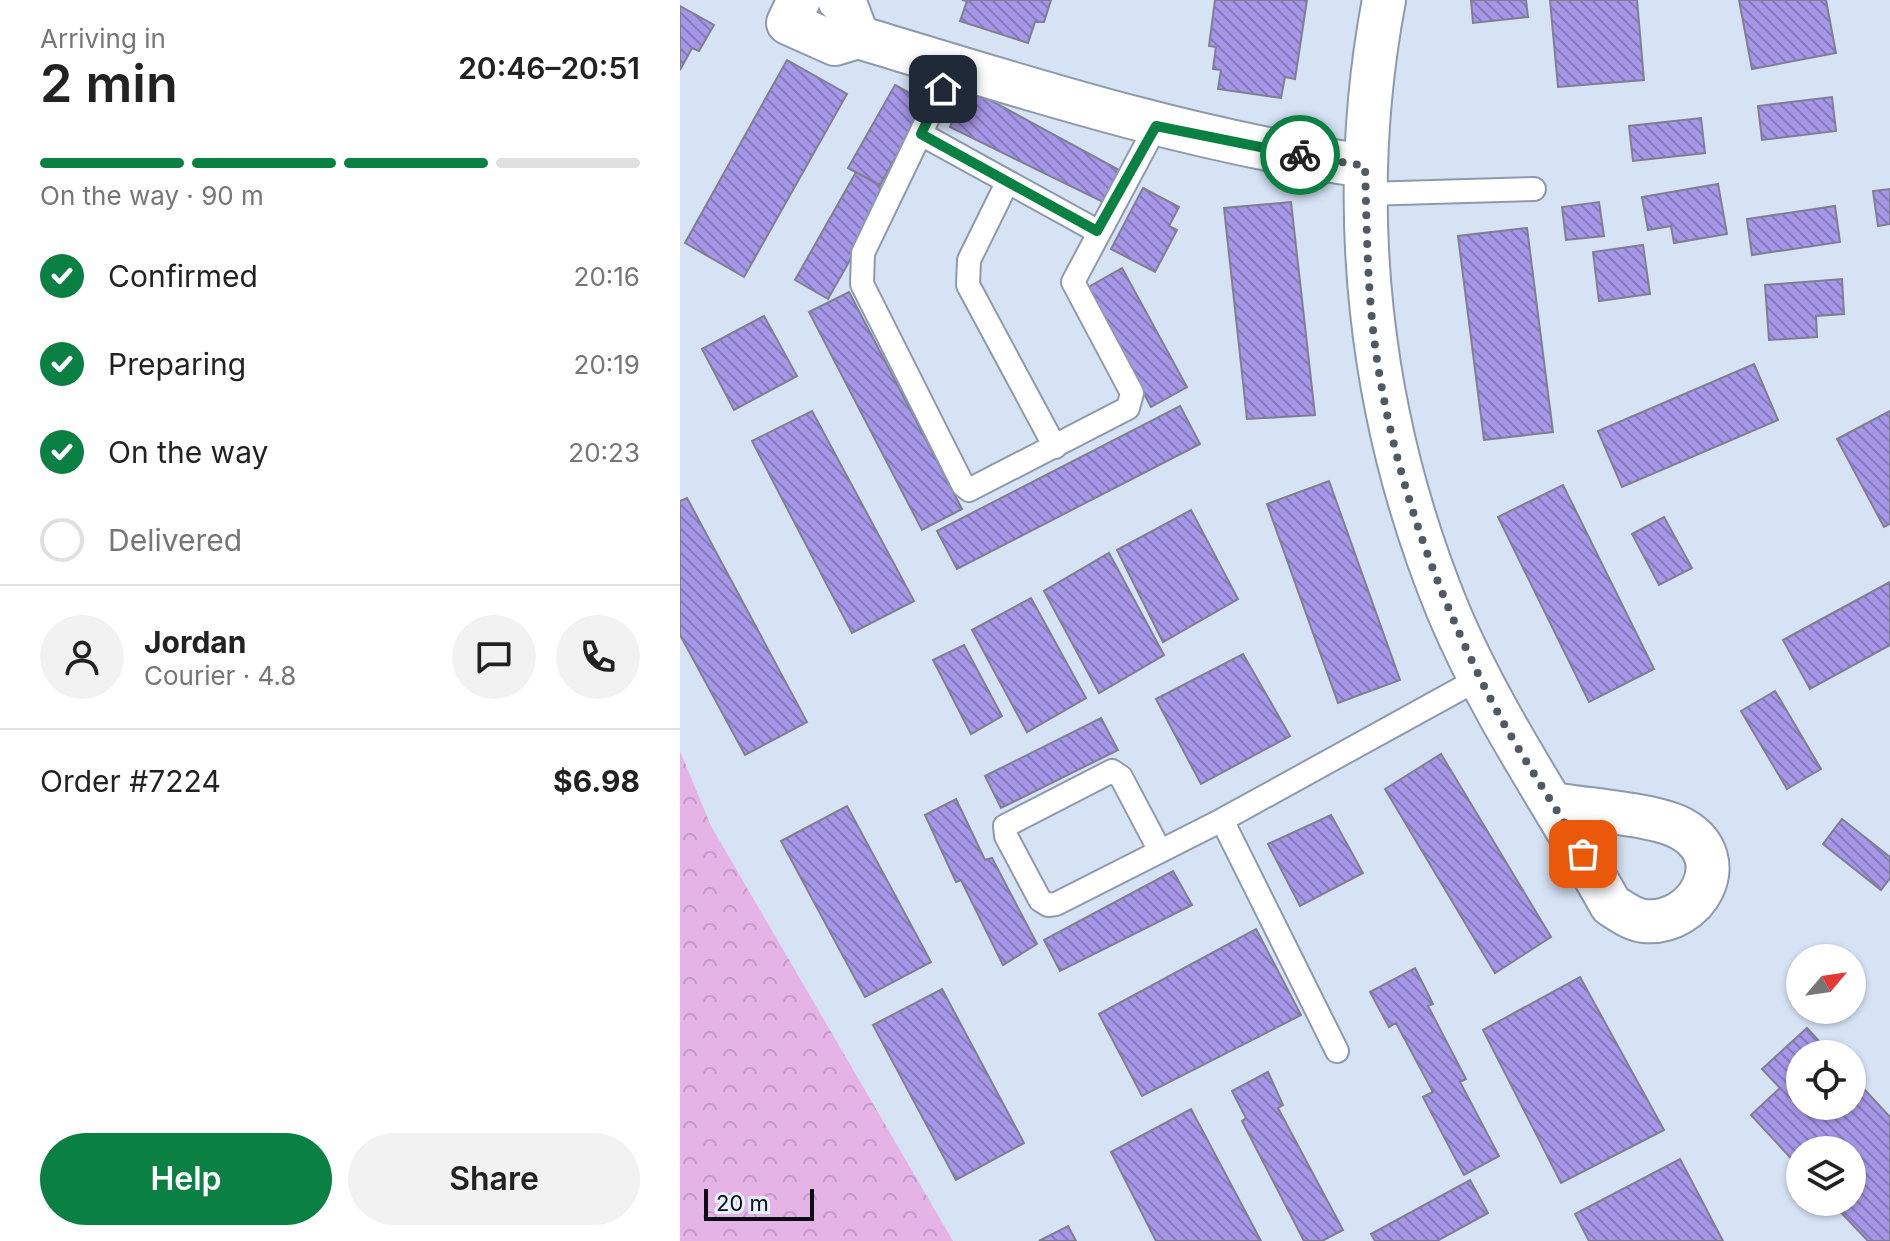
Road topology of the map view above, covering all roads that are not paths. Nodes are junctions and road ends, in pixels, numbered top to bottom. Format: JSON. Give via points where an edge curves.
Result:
{"nodes":[{"id":1,"x":799,"y":0,"type":"edge"},
{"id":2,"x":839,"y":0,"type":"edge"},
{"id":3,"x":1384,"y":0,"type":"edge"},
{"id":4,"x":858,"y":37,"type":"junction"},
{"id":5,"x":953,"y":66,"type":"junction"},
{"id":6,"x":1156,"y":126,"type":"junction"},
{"id":7,"x":921,"y":134,"type":"junction"},
{"id":8,"x":1365,"y":180,"type":"junction"},
{"id":9,"x":1007,"y":183,"type":"junction"},
{"id":10,"x":1534,"y":189,"type":"dead end"},
{"id":11,"x":1097,"y":231,"type":"junction"},
{"id":12,"x":1055,"y":447,"type":"junction"},
{"id":13,"x":1480,"y":678,"type":"junction"},
{"id":14,"x":1555,"y":804,"type":"dead end"},
{"id":15,"x":1222,"y":820,"type":"junction"},
{"id":16,"x":1160,"y":851,"type":"junction"},
{"id":17,"x":1337,"y":1051,"type":"dead end"}],
"edges":[{"from":1,"to":4,"type":"street","via":[[788,23],[835,44]]},
{"from":2,"to":4,"type":"street"},
{"from":3,"to":8,"type":"street","via":[[1374,50]]},
{"from":4,"to":5,"type":"street"},
{"from":5,"to":6,"type":"street"},
{"from":5,"to":7,"type":"lane"},
{"from":6,"to":8,"type":"street"},
{"from":6,"to":11,"type":"lane"},
{"from":7,"to":9,"type":"lane"},
{"from":7,"to":12,"type":"lane","via":[[863,253],[862,284],[963,485],[976,488]]},
{"from":8,"to":10,"type":"lane"},
{"from":8,"to":13,"type":"street","via":[[1367,275],[1396,451],[1449,613]]},
{"from":9,"to":11,"type":"lane"},
{"from":9,"to":12,"type":"lane","via":[[969,260],[968,285]]},
{"from":11,"to":12,"type":"lane","via":[[1073,282],[1132,401]]},
{"from":13,"to":14,"type":"street"},
{"from":13,"to":15,"type":"lane"},
{"from":15,"to":16,"type":"lane"},
{"from":15,"to":17,"type":"lane"},
{"from":16,"to":16,"type":"lane","via":[[1048,905],[1040,900],[1005,826],[1112,771],[1121,777]]}]}
